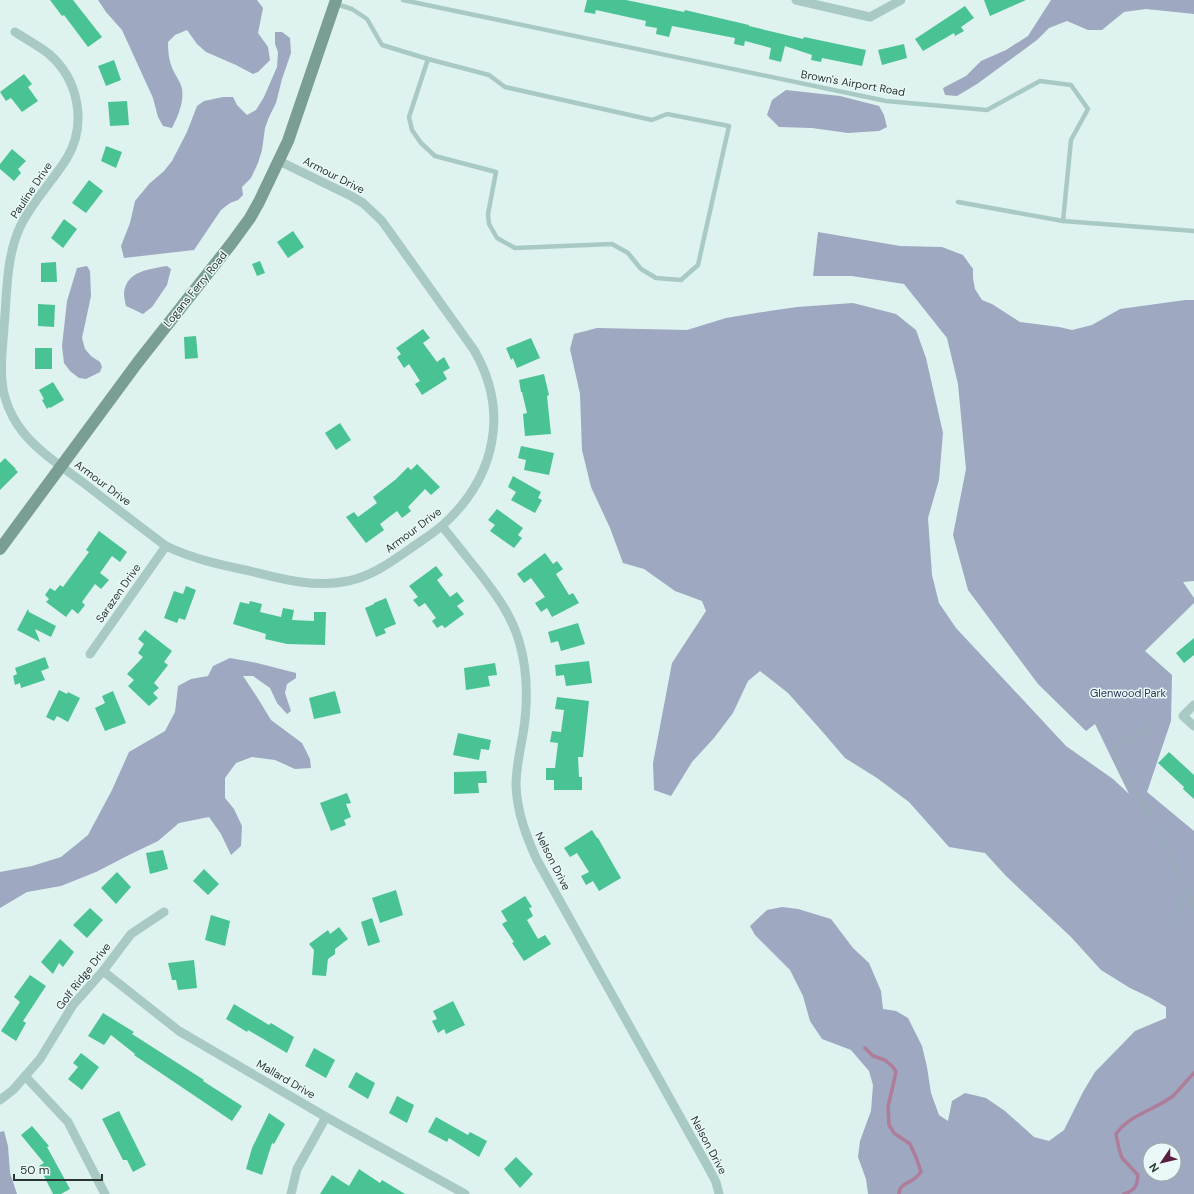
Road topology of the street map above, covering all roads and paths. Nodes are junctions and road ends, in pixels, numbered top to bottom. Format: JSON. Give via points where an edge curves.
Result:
{"nodes":[{"id":1,"x":404,"y":0,"type":"edge"},
{"id":2,"x":796,"y":0,"type":"edge"},
{"id":3,"x":901,"y":0,"type":"edge"},
{"id":4,"x":335,"y":2,"type":"edge"},
{"id":5,"x":15,"y":32,"type":"dead end"},
{"id":6,"x":428,"y":59,"type":"junction"},
{"id":7,"x":279,"y":161,"type":"junction"},
{"id":8,"x":958,"y":202,"type":"dead end"},
{"id":9,"x":1063,"y":221,"type":"junction"},
{"id":10,"x":1194,"y":231,"type":"edge"},
{"id":11,"x":60,"y":466,"type":"junction"},
{"id":12,"x":442,"y":526,"type":"junction"},
{"id":13,"x":166,"y":546,"type":"junction"},
{"id":14,"x":0,"y":549,"type":"edge"},
{"id":15,"x":90,"y":654,"type":"dead end"},
{"id":16,"x":1194,"y":705,"type":"edge"},
{"id":17,"x":1156,"y":717,"type":"dead end"},
{"id":18,"x":1194,"y":726,"type":"edge"},
{"id":19,"x":1184,"y":887,"type":"junction"},
{"id":20,"x":1194,"y":908,"type":"edge"},
{"id":21,"x":164,"y":912,"type":"dead end"},
{"id":22,"x":1175,"y":933,"type":"dead end"},
{"id":23,"x":103,"y":971,"type":"junction"},
{"id":24,"x":25,"y":1076,"type":"junction"},
{"id":25,"x":0,"y":1100,"type":"edge"},
{"id":26,"x":326,"y":1117,"type":"junction"},
{"id":27,"x":104,"y":1194,"type":"edge"},
{"id":28,"x":291,"y":1194,"type":"edge"},
{"id":29,"x":465,"y":1194,"type":"edge"},
{"id":30,"x":719,"y":1194,"type":"edge"}],
"edges":[{"from":1,"to":9,"type":"lane","name":"Brown's Airport Road","via":[[886,101],[987,110],[1040,81],[1071,85],[1088,109],[1071,140]]},
{"from":2,"to":3,"type":"street","via":[[870,17]]},
{"from":4,"to":6,"type":"lane","via":[[367,19],[382,45]]},
{"from":4,"to":7,"type":"street","name":"Logans Ferry Road","via":[[288,142]]},
{"from":5,"to":11,"type":"street","name":"Pauline Drive","via":[[49,54],[58,64],[69,78],[77,102],[78,127],[72,148],[27,214],[13,248],[1,368],[3,390],[14,418],[33,442]]},
{"from":6,"to":6,"type":"lane","via":[[489,75],[505,87],[645,119],[652,120],[667,114],[729,126],[698,266],[681,280],[656,278],[641,269],[628,253],[612,244],[515,248],[497,238],[489,224],[488,214],[496,172],[435,156],[412,130],[409,117]]},
{"from":7,"to":11,"type":"street","name":"Logans Ferry Road","via":[[241,231]]},
{"from":7,"to":12,"type":"street","name":"Armour Drive","via":[[351,196],[363,203],[382,221],[474,350],[485,371],[494,417],[490,455],[470,495]]},
{"from":8,"to":9,"type":"lane"},
{"from":9,"to":10,"type":"lane"},
{"from":11,"to":13,"type":"street","name":"Armour Drive"},
{"from":11,"to":14,"type":"street","name":"Logans Ferry Road"},
{"from":12,"to":13,"type":"street","name":"Armour Drive","via":[[382,568],[349,581],[328,583],[300,582],[209,562],[187,556]]},
{"from":12,"to":30,"type":"street","name":"Nelson Drive","via":[[500,600],[519,640],[526,669],[526,697],[516,783],[517,801],[525,832],[537,860],[708,1167]]},
{"from":13,"to":15,"type":"street","name":"Sarazen Drive"},
{"from":16,"to":18,"type":"street","via":[[1183,716]]},
{"from":17,"to":19,"type":"path","via":[[1134,739],[1113,749],[1130,785],[1161,834]]},
{"from":19,"to":20,"type":"path"},
{"from":19,"to":22,"type":"path"},
{"from":21,"to":23,"type":"street","name":"Golf Ridge Drive","via":[[131,934]]},
{"from":23,"to":24,"type":"street","name":"Golf Ridge Drive","via":[[73,1005],[40,1059]]},
{"from":23,"to":26,"type":"street","name":"Mallard Drive","via":[[180,1031]]},
{"from":24,"to":25,"type":"street","name":"Golf Ridge Drive"},
{"from":24,"to":27,"type":"street","via":[[68,1122]]},
{"from":26,"to":28,"type":"street","via":[[297,1169]]},
{"from":26,"to":29,"type":"street","name":"Mallard Drive"}]}
